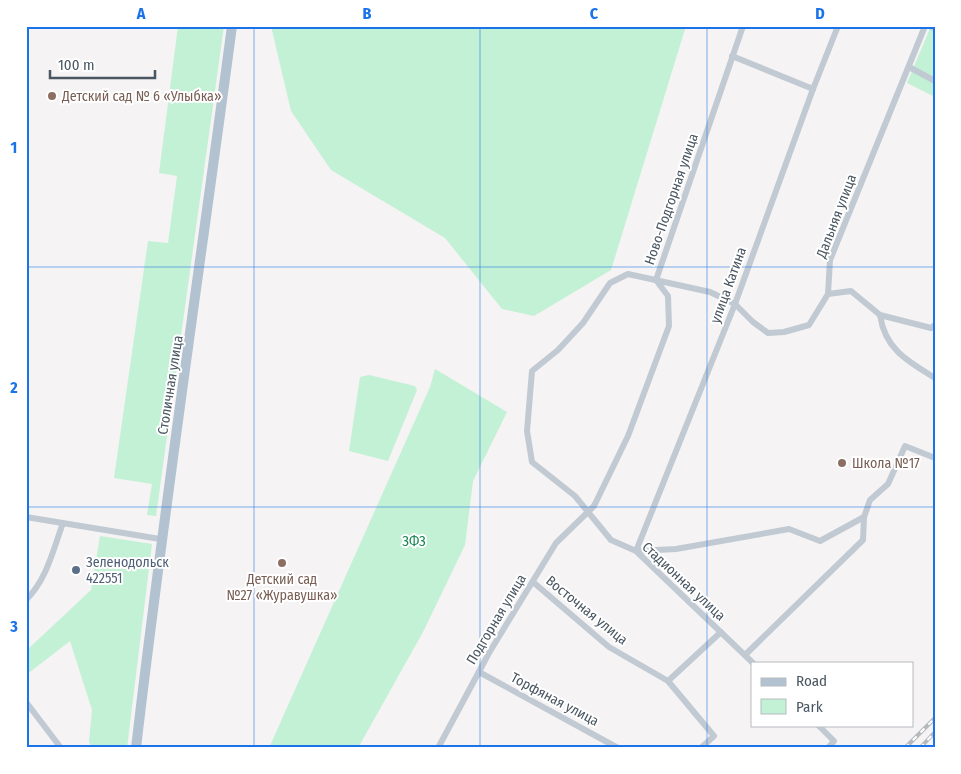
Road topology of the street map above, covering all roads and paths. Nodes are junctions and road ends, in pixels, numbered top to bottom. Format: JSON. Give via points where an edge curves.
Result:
{"nodes":[{"id":1,"x":232,"y":26,"type":"edge"},
{"id":2,"x":743,"y":26,"type":"edge"},
{"id":3,"x":838,"y":26,"type":"edge"},
{"id":4,"x":925,"y":26,"type":"edge"},
{"id":5,"x":930,"y":26,"type":"edge"},
{"id":6,"x":935,"y":28,"type":"edge"},
{"id":7,"x":732,"y":56,"type":"junction"},
{"id":8,"x":909,"y":66,"type":"junction"},
{"id":9,"x":935,"y":82,"type":"edge"},
{"id":10,"x":813,"y":89,"type":"junction"},
{"id":11,"x":656,"y":280,"type":"junction"},
{"id":12,"x":828,"y":294,"type":"junction"},
{"id":13,"x":735,"y":304,"type":"junction"},
{"id":14,"x":880,"y":315,"type":"junction"},
{"id":15,"x":935,"y":325,"type":"edge"},
{"id":16,"x":532,"y":371,"type":"joint"},
{"id":17,"x":935,"y":378,"type":"edge"},
{"id":18,"x":935,"y":458,"type":"edge"},
{"id":19,"x":587,"y":512,"type":"junction"},
{"id":20,"x":864,"y":517,"type":"junction"},
{"id":21,"x":26,"y":518,"type":"edge"},
{"id":22,"x":63,"y":523,"type":"junction"},
{"id":23,"x":160,"y":539,"type":"junction"},
{"id":24,"x":636,"y":551,"type":"junction"},
{"id":25,"x":533,"y":582,"type":"junction"},
{"id":26,"x":26,"y":600,"type":"edge"},
{"id":27,"x":721,"y":632,"type":"junction"},
{"id":28,"x":745,"y":656,"type":"junction"},
{"id":29,"x":752,"y":662,"type":"edge"},
{"id":30,"x":479,"y":672,"type":"junction"},
{"id":31,"x":668,"y":681,"type":"junction"},
{"id":32,"x":26,"y":702,"type":"edge"},
{"id":33,"x":819,"y":726,"type":"edge"},
{"id":34,"x":61,"y":748,"type":"edge"},
{"id":35,"x":136,"y":748,"type":"edge"},
{"id":36,"x":438,"y":748,"type":"edge"},
{"id":37,"x":618,"y":748,"type":"edge"},
{"id":38,"x":701,"y":748,"type":"edge"},
{"id":39,"x":828,"y":748,"type":"edge"}],
"edges":[{"from":1,"to":23,"type":"main road","name":"Столичная улица","via":[[192,329]]},
{"from":2,"to":7,"type":"street","name":"Ново-Подгорная улица"},
{"from":3,"to":10,"type":"street","name":"улица Катина"},
{"from":4,"to":8,"type":"street","name":"Дальняя улица"},
{"from":5,"to":6,"type":"street"},
{"from":7,"to":10,"type":"street"},
{"from":7,"to":11,"type":"street","name":"Ново-Подгорная улица"},
{"from":8,"to":9,"type":"street"},
{"from":8,"to":12,"type":"street","name":"Дальняя улица","via":[[830,260]]},
{"from":10,"to":13,"type":"street","name":"улица Катина"},
{"from":11,"to":13,"type":"street","name":"Дальняя улица","via":[[710,292]]},
{"from":11,"to":16,"type":"street","name":"Дальняя улица","via":[[628,274],[610,283],[583,323],[558,350]]},
{"from":11,"to":19,"type":"street","name":"Ново-Подгорная улица","via":[[668,296],[670,326],[628,436],[594,506]]},
{"from":12,"to":13,"type":"street","name":"Дальняя улица","via":[[808,325],[784,332],[768,333]]},
{"from":12,"to":14,"type":"street","via":[[851,291]]},
{"from":13,"to":24,"type":"street","name":"улица Катина"},
{"from":14,"to":15,"type":"street","via":[[931,328]]},
{"from":14,"to":17,"type":"street","via":[[883,333],[903,360]]},
{"from":16,"to":19,"type":"street","name":"Стадионная улица","via":[[527,431],[532,462],[575,496]]},
{"from":18,"to":20,"type":"street","via":[[905,446],[888,484],[870,500]]},
{"from":19,"to":24,"type":"street","name":"Стадионная улица","via":[[611,540]]},
{"from":19,"to":25,"type":"street","name":"Подгорная улица","via":[[556,543]]},
{"from":20,"to":24,"type":"street","via":[[820,540],[789,529],[676,549]]},
{"from":20,"to":28,"type":"street","via":[[863,540]]},
{"from":21,"to":22,"type":"street"},
{"from":22,"to":23,"type":"street"},
{"from":22,"to":26,"type":"street","via":[[45,574]]},
{"from":23,"to":35,"type":"main road","name":"Столичная улица"},
{"from":24,"to":27,"type":"street","name":"Стадионная улица"},
{"from":25,"to":30,"type":"street","name":"Подгорная улица"},
{"from":25,"to":31,"type":"street","name":"Восточная улица","via":[[609,647]]},
{"from":27,"to":28,"type":"street","name":"Стадионная улица"},
{"from":27,"to":31,"type":"street"},
{"from":28,"to":29,"type":"street","name":"Стадионная улица"},
{"from":30,"to":36,"type":"street","name":"Подгорная улица"},
{"from":30,"to":37,"type":"street","name":"Торфяная улица"},
{"from":31,"to":38,"type":"street","name":"Восточная улица","via":[[714,736]]},
{"from":32,"to":34,"type":"street"},
{"from":33,"to":39,"type":"street","via":[[834,741]]}]}
